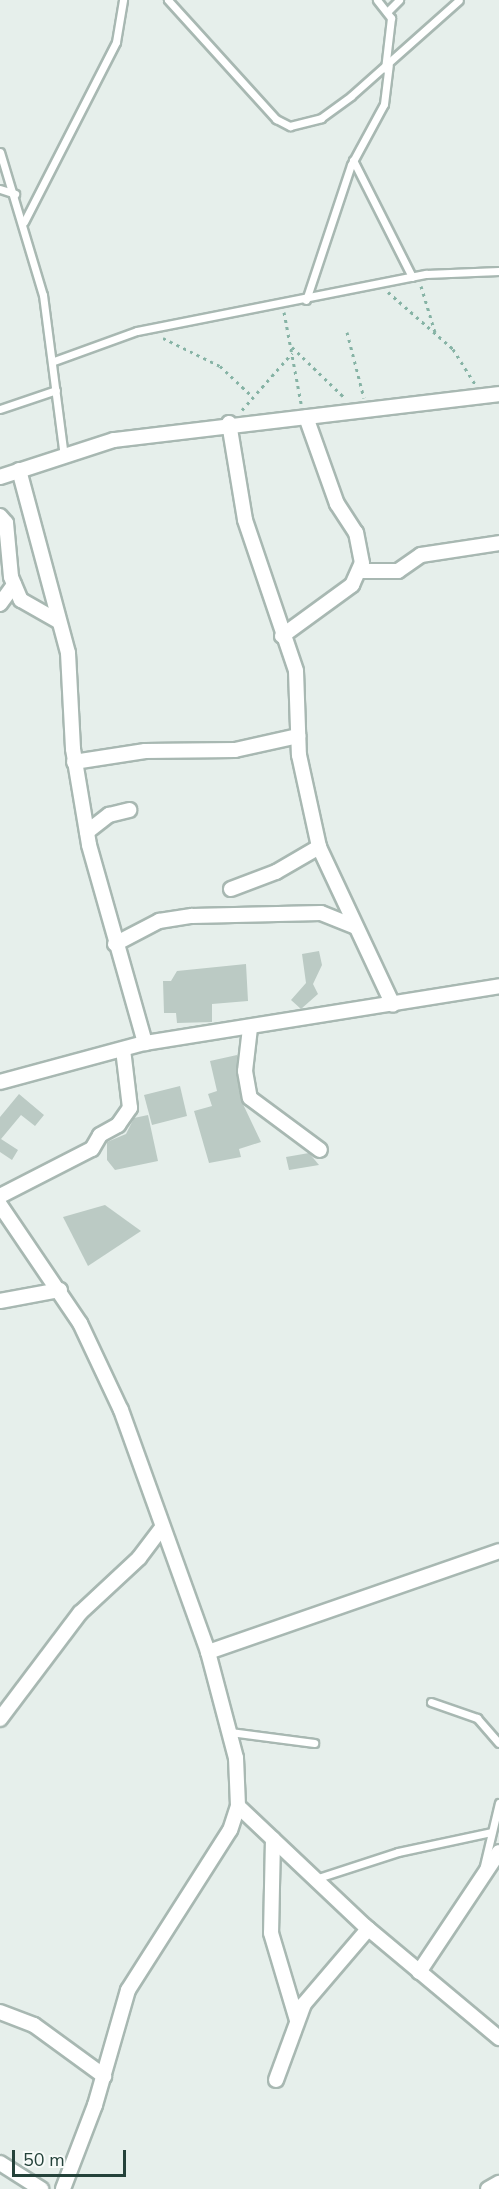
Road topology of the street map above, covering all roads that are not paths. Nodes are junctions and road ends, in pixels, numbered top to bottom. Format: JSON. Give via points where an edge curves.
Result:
{"nodes":[{"id":1,"x":123,"y":0,"type":"edge"},
{"id":2,"x":168,"y":0,"type":"edge"},
{"id":3,"x":377,"y":0,"type":"edge"},
{"id":4,"x":399,"y":0,"type":"edge"},
{"id":5,"x":459,"y":0,"type":"edge"},
{"id":6,"x":387,"y":12,"type":"junction"},
{"id":7,"x":387,"y":67,"type":"junction"},
{"id":8,"x":0,"y":152,"type":"edge"},
{"id":9,"x":353,"y":160,"type":"junction"},
{"id":10,"x":0,"y":189,"type":"edge"},
{"id":11,"x":15,"y":194,"type":"junction"},
{"id":12,"x":24,"y":222,"type":"junction"},
{"id":13,"x":499,"y":271,"type":"edge"},
{"id":14,"x":415,"y":277,"type":"junction"},
{"id":15,"x":306,"y":300,"type":"junction"},
{"id":16,"x":54,"y":361,"type":"junction"},
{"id":17,"x":56,"y":390,"type":"junction"},
{"id":18,"x":499,"y":394,"type":"edge"},
{"id":19,"x":0,"y":409,"type":"edge"},
{"id":20,"x":305,"y":417,"type":"junction"},
{"id":21,"x":231,"y":423,"type":"junction"},
{"id":22,"x":64,"y":456,"type":"junction"},
{"id":23,"x":19,"y":470,"type":"junction"},
{"id":24,"x":0,"y":477,"type":"edge"},
{"id":25,"x":0,"y":516,"type":"edge"},
{"id":26,"x":499,"y":543,"type":"edge"},
{"id":27,"x":360,"y":571,"type":"junction"},
{"id":28,"x":14,"y":585,"type":"junction"},
{"id":29,"x":0,"y":604,"type":"edge"},
{"id":30,"x":58,"y":621,"type":"junction"},
{"id":31,"x":282,"y":636,"type":"junction"},
{"id":32,"x":298,"y":736,"type":"junction"},
{"id":33,"x":74,"y":762,"type":"junction"},
{"id":34,"x":129,"y":810,"type":"dead end"},
{"id":35,"x":87,"y":832,"type":"junction"},
{"id":36,"x":319,"y":847,"type":"junction"},
{"id":37,"x":231,"y":889,"type":"dead end"},
{"id":38,"x":354,"y":926,"type":"junction"},
{"id":39,"x":115,"y":944,"type":"junction"},
{"id":40,"x":499,"y":986,"type":"edge"},
{"id":41,"x":393,"y":1005,"type":"junction"},
{"id":42,"x":250,"y":1028,"type":"junction"},
{"id":43,"x":145,"y":1043,"type":"junction"},
{"id":44,"x":123,"y":1049,"type":"junction"},
{"id":45,"x":0,"y":1082,"type":"edge"},
{"id":46,"x":320,"y":1150,"type":"dead end"},
{"id":47,"x":0,"y":1196,"type":"edge"},
{"id":48,"x":0,"y":1205,"type":"edge"},
{"id":49,"x":60,"y":1290,"type":"junction"},
{"id":50,"x":0,"y":1301,"type":"edge"},
{"id":51,"x":162,"y":1527,"type":"junction"},
{"id":52,"x":499,"y":1551,"type":"edge"},
{"id":53,"x":208,"y":1652,"type":"junction"},
{"id":54,"x":431,"y":1702,"type":"dead end"},
{"id":55,"x":0,"y":1719,"type":"edge"},
{"id":56,"x":230,"y":1732,"type":"junction"},
{"id":57,"x":314,"y":1743,"type":"dead end"},
{"id":58,"x":499,"y":1743,"type":"edge"},
{"id":59,"x":499,"y":1803,"type":"edge"},
{"id":60,"x":238,"y":1806,"type":"junction"},
{"id":61,"x":491,"y":1832,"type":"junction"},
{"id":62,"x":273,"y":1839,"type":"junction"},
{"id":63,"x":499,"y":1852,"type":"edge"},
{"id":64,"x":482,"y":1875,"type":"junction"},
{"id":65,"x":315,"y":1879,"type":"junction"},
{"id":66,"x":368,"y":1929,"type":"junction"},
{"id":67,"x":419,"y":1972,"type":"junction"},
{"id":68,"x":0,"y":2012,"type":"edge"},
{"id":69,"x":297,"y":2020,"type":"junction"},
{"id":70,"x":499,"y":2038,"type":"edge"},
{"id":71,"x":104,"y":2076,"type":"junction"},
{"id":72,"x":276,"y":2080,"type":"dead end"},
{"id":73,"x":0,"y":2163,"type":"edge"},
{"id":74,"x":499,"y":2183,"type":"edge"},
{"id":75,"x":41,"y":2189,"type":"edge"},
{"id":76,"x":63,"y":2189,"type":"edge"},
{"id":77,"x":488,"y":2189,"type":"edge"}],
"edges":[{"from":1,"to":12,"type":"lane","via":[[116,42]]},
{"from":2,"to":7,"type":"lane","via":[[276,119],[290,126],[321,118]]},
{"from":3,"to":6,"type":"lane"},
{"from":4,"to":6,"type":"lane"},
{"from":5,"to":7,"type":"lane"},
{"from":6,"to":7,"type":"lane","via":[[392,36]]},
{"from":7,"to":9,"type":"lane","via":[[384,104]]},
{"from":8,"to":11,"type":"lane"},
{"from":9,"to":14,"type":"lane"},
{"from":9,"to":15,"type":"lane"},
{"from":10,"to":11,"type":"lane"},
{"from":11,"to":12,"type":"lane"},
{"from":12,"to":16,"type":"lane"},
{"from":13,"to":14,"type":"lane"},
{"from":14,"to":15,"type":"lane"},
{"from":15,"to":16,"type":"lane","via":[[150,329]]},
{"from":16,"to":17,"type":"lane"},
{"from":17,"to":19,"type":"lane"},
{"from":17,"to":22,"type":"lane"},
{"from":18,"to":20,"type":"street"},
{"from":20,"to":21,"type":"street"},
{"from":20,"to":27,"type":"street","via":[[337,504],[356,533]]},
{"from":21,"to":22,"type":"street","via":[[114,440]]},
{"from":21,"to":31,"type":"street","via":[[245,520]]},
{"from":22,"to":23,"type":"street"},
{"from":23,"to":24,"type":"street"},
{"from":23,"to":30,"type":"street"},
{"from":25,"to":28,"type":"street","via":[[6,523],[4,541]]},
{"from":26,"to":27,"type":"street","via":[[421,555],[398,571]]},
{"from":27,"to":31,"type":"street","via":[[352,585]]},
{"from":28,"to":29,"type":"street"},
{"from":28,"to":30,"type":"street","via":[[32,609]]},
{"from":30,"to":33,"type":"street","via":[[68,652]]},
{"from":31,"to":32,"type":"street","via":[[296,671]]},
{"from":32,"to":33,"type":"street","via":[[235,750],[145,752]]},
{"from":32,"to":36,"type":"street"},
{"from":33,"to":35,"type":"street"},
{"from":34,"to":35,"type":"street","via":[[109,815]]},
{"from":35,"to":39,"type":"street"},
{"from":36,"to":37,"type":"street","via":[[276,872]]},
{"from":36,"to":38,"type":"street"},
{"from":38,"to":39,"type":"street","via":[[321,913],[192,916],[159,921]]},
{"from":38,"to":41,"type":"street"},
{"from":39,"to":43,"type":"street"},
{"from":40,"to":41,"type":"street"},
{"from":41,"to":42,"type":"street"},
{"from":42,"to":43,"type":"street"},
{"from":42,"to":46,"type":"street","via":[[245,1054],[250,1098]]},
{"from":43,"to":44,"type":"street"},
{"from":44,"to":45,"type":"street"},
{"from":44,"to":47,"type":"street","via":[[130,1108],[118,1125],[100,1135],[92,1149]]},
{"from":48,"to":49,"type":"street"},
{"from":49,"to":50,"type":"street"},
{"from":49,"to":51,"type":"street","via":[[122,1410]]},
{"from":51,"to":53,"type":"street"},
{"from":51,"to":55,"type":"street","via":[[139,1558],[80,1613]]},
{"from":52,"to":53,"type":"street"},
{"from":53,"to":56,"type":"street"},
{"from":54,"to":58,"type":"lane","via":[[477,1718]]},
{"from":56,"to":57,"type":"lane"},
{"from":56,"to":60,"type":"street"},
{"from":59,"to":61,"type":"lane"},
{"from":60,"to":62,"type":"street"},
{"from":60,"to":71,"type":"street","via":[[219,1848],[128,1990]]},
{"from":61,"to":64,"type":"lane"},
{"from":61,"to":65,"type":"lane"},
{"from":62,"to":65,"type":"street"},
{"from":62,"to":69,"type":"street","via":[[271,1933]]},
{"from":63,"to":64,"type":"street"},
{"from":64,"to":67,"type":"street"},
{"from":65,"to":66,"type":"street"},
{"from":66,"to":67,"type":"street"},
{"from":66,"to":69,"type":"street","via":[[324,1976]]},
{"from":67,"to":70,"type":"street"},
{"from":68,"to":71,"type":"street","via":[[34,2025]]},
{"from":69,"to":72,"type":"street"},
{"from":71,"to":76,"type":"street"},
{"from":73,"to":75,"type":"street"},
{"from":74,"to":77,"type":"street"}]}
